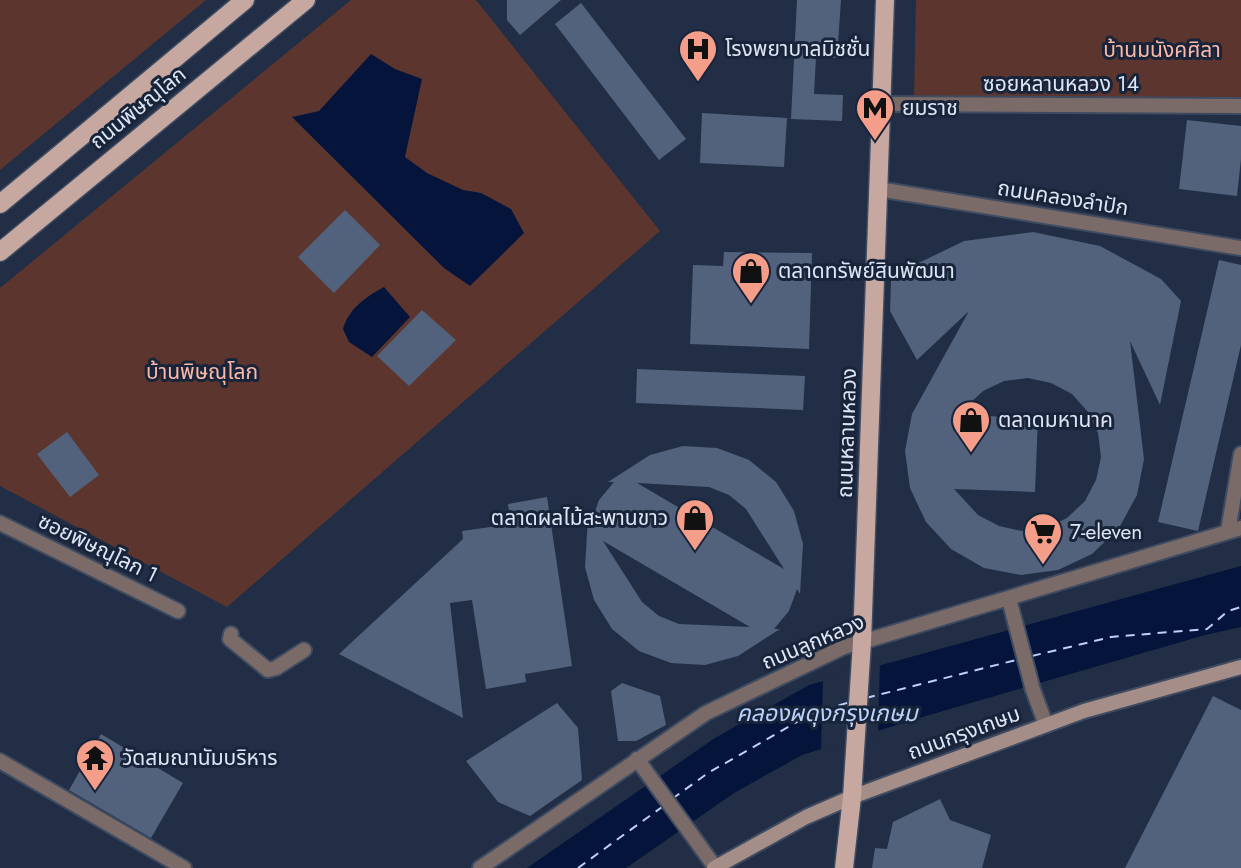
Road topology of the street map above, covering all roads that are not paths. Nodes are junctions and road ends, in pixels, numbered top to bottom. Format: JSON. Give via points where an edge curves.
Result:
{"nodes":[{"id":1,"x":245,"y":0,"type":"edge"},
{"id":2,"x":306,"y":0,"type":"edge"},
{"id":3,"x":886,"y":0,"type":"edge"},
{"id":4,"x":882,"y":104,"type":"junction"},
{"id":5,"x":1241,"y":106,"type":"edge"},
{"id":6,"x":878,"y":190,"type":"junction"},
{"id":7,"x":0,"y":205,"type":"edge"},
{"id":8,"x":1241,"y":248,"type":"edge"},
{"id":9,"x":0,"y":252,"type":"edge"},
{"id":10,"x":1241,"y":454,"type":"edge"},
{"id":11,"x":0,"y":523,"type":"edge"},
{"id":12,"x":1234,"y":529,"type":"edge"},
{"id":13,"x":1009,"y":598,"type":"junction"},
{"id":14,"x":178,"y":611,"type":"dead end"},
{"id":15,"x":231,"y":635,"type":"dead end"},
{"id":16,"x":862,"y":642,"type":"junction"},
{"id":17,"x":304,"y":650,"type":"dead end"},
{"id":18,"x":1241,"y":667,"type":"edge"},
{"id":19,"x":1046,"y":725,"type":"junction"},
{"id":20,"x":637,"y":759,"type":"junction"},
{"id":21,"x":0,"y":761,"type":"edge"},
{"id":22,"x":852,"y":797,"type":"junction"},
{"id":23,"x":715,"y":867,"type":"edge"},
{"id":24,"x":184,"y":868,"type":"edge"},
{"id":25,"x":480,"y":868,"type":"edge"},
{"id":26,"x":844,"y":868,"type":"edge"}],
"edges":[{"from":1,"to":7,"type":"main road","name":"ถนนพิษณุโลก"},
{"from":2,"to":9,"type":"main road","name":"ถนนพิษณุโลก"},
{"from":3,"to":4,"type":"main road","name":"ถนนหลานหลวง"},
{"from":4,"to":5,"type":"street","name":"ซอยหลานหลวง 14"},
{"from":4,"to":6,"type":"main road","name":"ถนนหลานหลวง"},
{"from":6,"to":8,"type":"street","name":"ถนนคลองลำปัก"},
{"from":6,"to":16,"type":"main road","name":"ถนนหลานหลวง"},
{"from":10,"to":12,"type":"street"},
{"from":11,"to":14,"type":"street","name":"ซอยพิษณุโลก 1"},
{"from":12,"to":13,"type":"street","name":"ถนนลูกหลวง"},
{"from":13,"to":16,"type":"street","name":"ถนนลูกหลวง"},
{"from":13,"to":19,"type":"street","via":[[1032,690]]},
{"from":15,"to":17,"type":"street","via":[[230,639],[268,670]]},
{"from":16,"to":20,"type":"street","name":"ถนนลูกหลวง","via":[[706,713]]},
{"from":16,"to":22,"type":"main road","name":"ถนนหลานหลวง"},
{"from":18,"to":19,"type":"main road","name":"ถนนกรุงเกษม"},
{"from":19,"to":22,"type":"main road","name":"ถนนกรุงเกษม"},
{"from":20,"to":23,"type":"street"},
{"from":20,"to":25,"type":"street","name":"ถนนลูกหลวง"},
{"from":21,"to":24,"type":"street"},
{"from":22,"to":23,"type":"main road","name":"ถนนกรุงเกษม"},
{"from":22,"to":26,"type":"main road","name":"ถนนหลานหลวง"}]}
